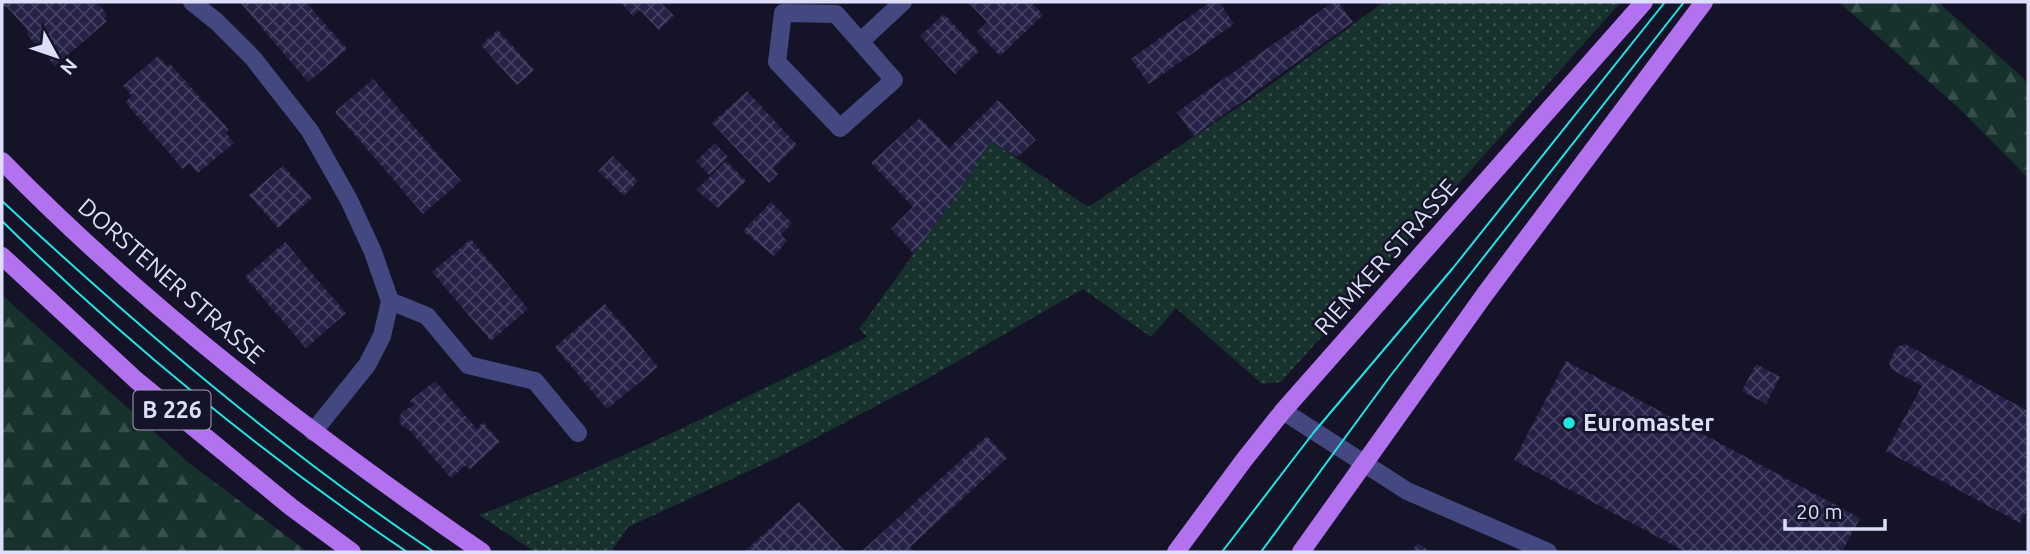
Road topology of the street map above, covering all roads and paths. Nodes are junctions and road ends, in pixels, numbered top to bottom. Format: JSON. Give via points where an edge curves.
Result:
{"nodes":[{"id":1,"x":192,"y":2,"type":"edge"},
{"id":2,"x":903,"y":2,"type":"edge"},
{"id":3,"x":1644,"y":2,"type":"edge"},
{"id":4,"x":1704,"y":2,"type":"edge"},
{"id":5,"x":778,"y":7,"type":"edge"},
{"id":6,"x":861,"y":41,"type":"junction"},
{"id":7,"x":2,"y":161,"type":"edge"},
{"id":8,"x":2,"y":256,"type":"edge"},
{"id":9,"x":390,"y":300,"type":"junction"},
{"id":10,"x":1283,"y":411,"type":"junction"},
{"id":11,"x":313,"y":432,"type":"junction"},
{"id":12,"x":578,"y":433,"type":"dead end"},
{"id":13,"x":1363,"y":464,"type":"junction"},
{"id":14,"x":352,"y":552,"type":"edge"},
{"id":15,"x":482,"y":552,"type":"edge"},
{"id":16,"x":1176,"y":552,"type":"edge"},
{"id":17,"x":1301,"y":552,"type":"edge"},
{"id":18,"x":1548,"y":552,"type":"edge"}],
"edges":[{"from":1,"to":9,"type":"street","via":[[253,58],[310,131],[349,200]]},
{"from":2,"to":6,"type":"street"},
{"from":3,"to":10,"type":"main road","name":"RIEMKER STRASSE"},
{"from":4,"to":13,"type":"main road"},
{"from":5,"to":6,"type":"street","via":[[836,14]]},
{"from":5,"to":6,"type":"street","via":[[777,62],[840,128],[894,80]]},
{"from":7,"to":11,"type":"main road","name":"DORSTENER STRASSE","number":"B 226","via":[[184,329]]},
{"from":8,"to":14,"type":"main road","number":"B 226","via":[[136,380]]},
{"from":9,"to":11,"type":"street","via":[[382,335],[367,365]]},
{"from":9,"to":12,"type":"street","via":[[427,316],[468,365],[535,381]]},
{"from":10,"to":13,"type":"street"},
{"from":10,"to":16,"type":"main road","name":"RIEMKER STRASSE"},
{"from":11,"to":15,"type":"main road","name":"DORSTENER STRASSE","number":"B 226"},
{"from":13,"to":17,"type":"main road"},
{"from":13,"to":18,"type":"street","via":[[1407,491]]}]}
